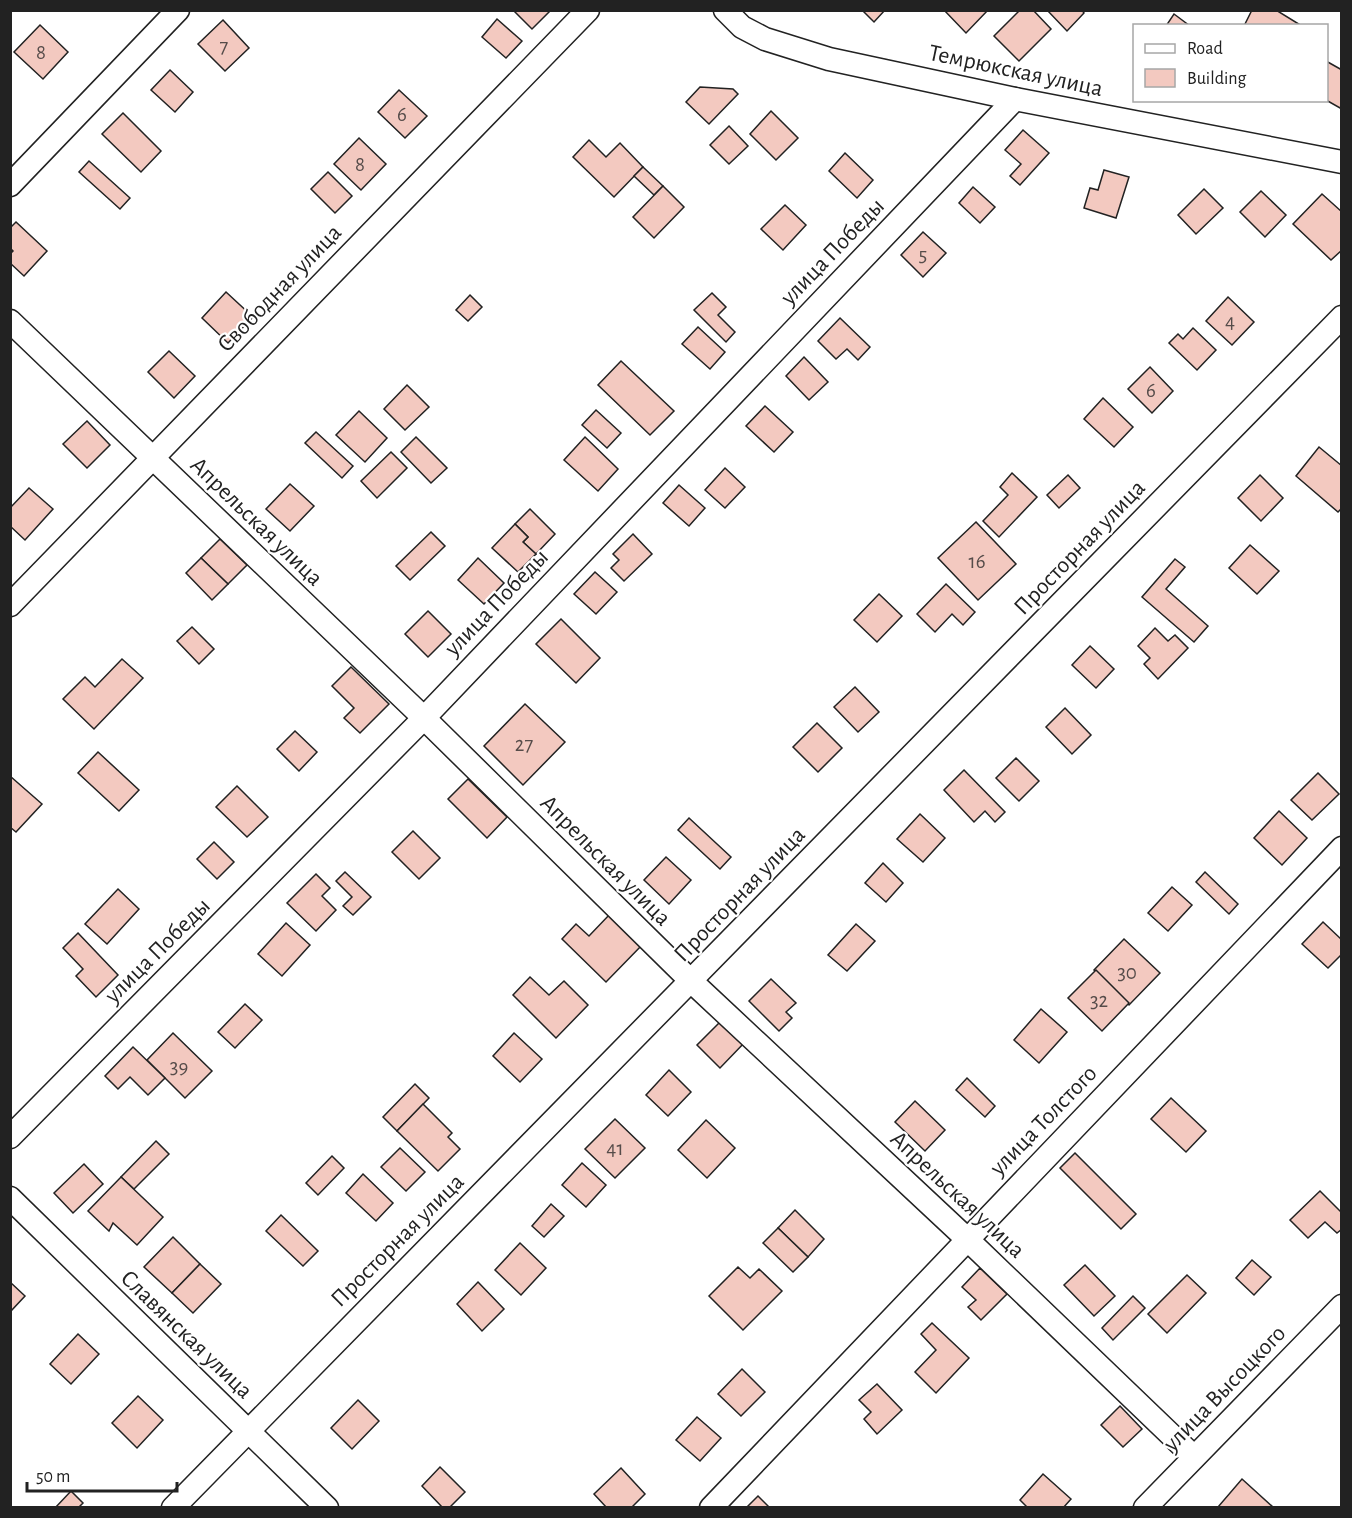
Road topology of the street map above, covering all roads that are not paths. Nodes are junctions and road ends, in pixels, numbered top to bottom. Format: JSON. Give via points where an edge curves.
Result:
{"nodes":[{"id":1,"x":178,"y":10,"type":"edge"},
{"id":2,"x":588,"y":10,"type":"edge"},
{"id":3,"x":725,"y":10,"type":"edge"},
{"id":4,"x":1015,"y":99,"type":"junction"},
{"id":5,"x":1341,"y":162,"type":"edge"},
{"id":6,"x":10,"y":185,"type":"edge"},
{"id":7,"x":1341,"y":317,"type":"edge"},
{"id":8,"x":10,"y":321,"type":"edge"},
{"id":9,"x":153,"y":458,"type":"junction"},
{"id":10,"x":10,"y":605,"type":"edge"},
{"id":11,"x":424,"y":718,"type":"junction"},
{"id":12,"x":1341,"y":848,"type":"edge"},
{"id":13,"x":691,"y":981,"type":"junction"},
{"id":14,"x":10,"y":1137,"type":"edge"},
{"id":15,"x":10,"y":1198,"type":"edge"},
{"id":16,"x":967,"y":1239,"type":"junction"},
{"id":17,"x":1341,"y":1306,"type":"edge"},
{"id":18,"x":247,"y":1431,"type":"junction"},
{"id":19,"x":1194,"y":1458,"type":"junction"},
{"id":20,"x":173,"y":1508,"type":"edge"},
{"id":21,"x":327,"y":1508,"type":"edge"},
{"id":22,"x":711,"y":1508,"type":"edge"},
{"id":23,"x":1145,"y":1508,"type":"edge"}],
"edges":[{"from":1,"to":6,"type":"street"},
{"from":2,"to":9,"type":"street","name":"Свободная улица"},
{"from":3,"to":4,"type":"street","name":"Темрюкская улица","via":[[742,27],[787,47]]},
{"from":4,"to":5,"type":"street","name":"Темрюкская улица"},
{"from":4,"to":11,"type":"street","name":"улица Победы"},
{"from":7,"to":13,"type":"street","name":"Просторная улица"},
{"from":8,"to":9,"type":"street","name":"Апрельская улица"},
{"from":9,"to":10,"type":"street","name":"Свободная улица"},
{"from":9,"to":11,"type":"street","name":"Апрельская улица"},
{"from":11,"to":13,"type":"street","name":"Апрельская улица"},
{"from":11,"to":14,"type":"street","name":"улица Победы"},
{"from":12,"to":16,"type":"street","name":"улица Толстого"},
{"from":13,"to":16,"type":"street","name":"Апрельская улица"},
{"from":13,"to":18,"type":"street","name":"Просторная улица"},
{"from":15,"to":18,"type":"street","name":"Славянская улица"},
{"from":16,"to":19,"type":"street","name":"Апрельская улица"},
{"from":16,"to":22,"type":"street","name":"улица Толстого"},
{"from":17,"to":19,"type":"street","name":"улица Высоцкого"},
{"from":18,"to":20,"type":"street","name":"Просторная улица"},
{"from":18,"to":21,"type":"street","name":"Славянская улица"},
{"from":19,"to":23,"type":"street","name":"улица Высоцкого"}]}
